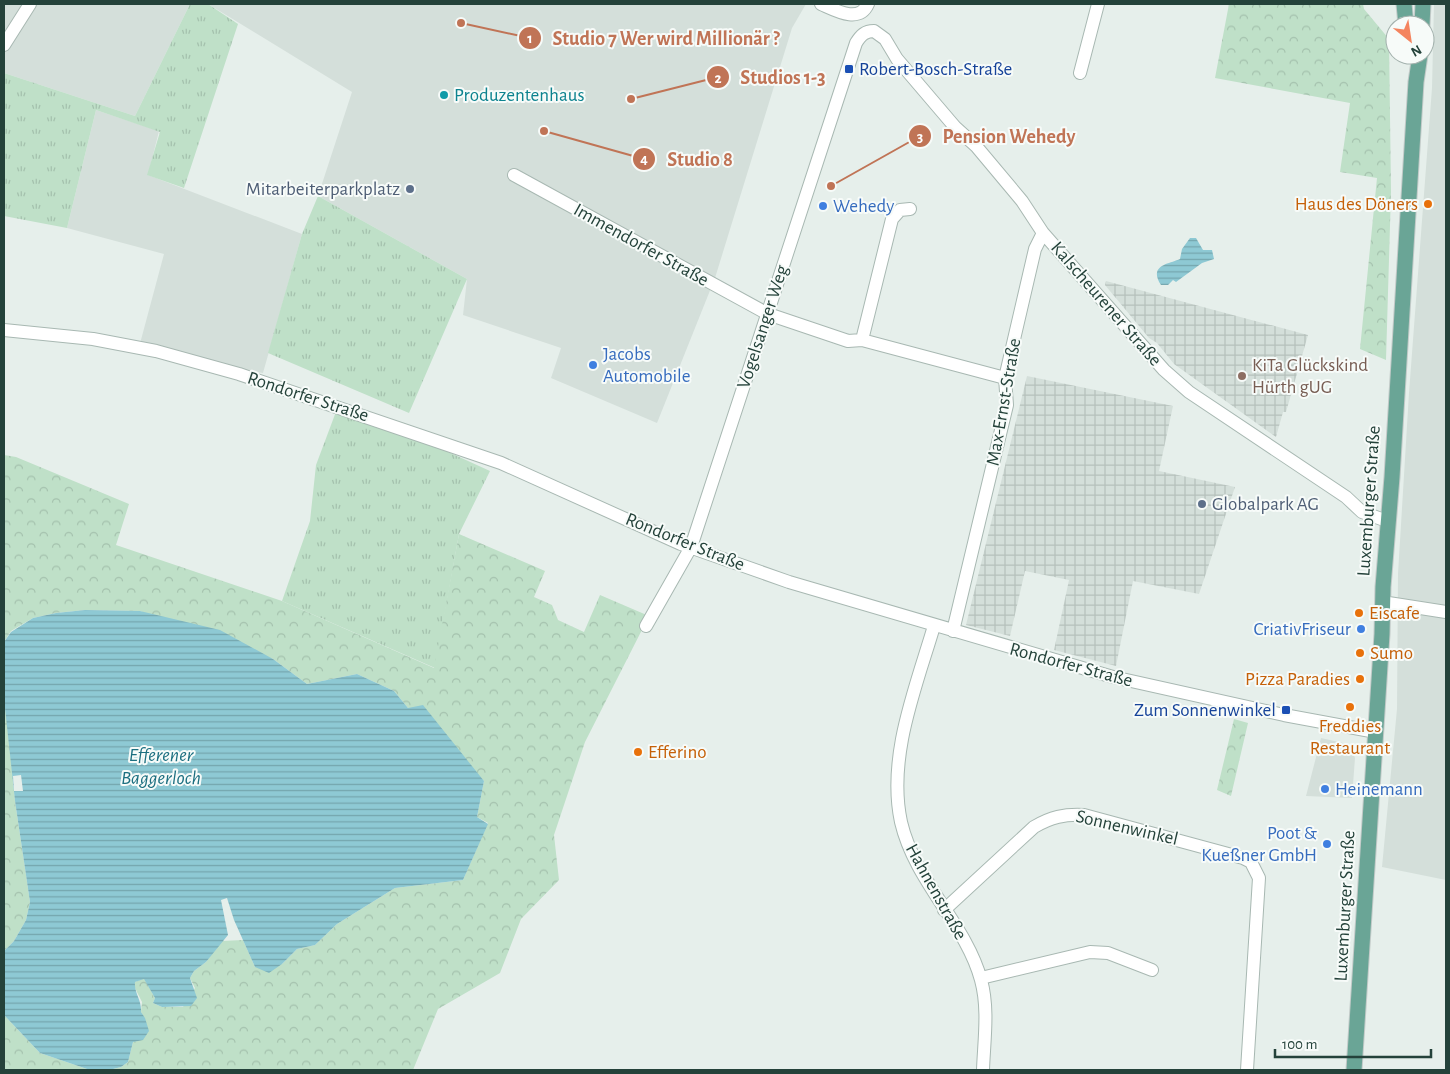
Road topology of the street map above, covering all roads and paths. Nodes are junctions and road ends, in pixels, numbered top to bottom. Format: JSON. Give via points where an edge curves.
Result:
{"nodes":[{"id":1,"x":30,"y":4,"type":"edge"},
{"id":2,"x":821,"y":4,"type":"edge"},
{"id":3,"x":1098,"y":4,"type":"edge"},
{"id":4,"x":867,"y":6,"type":"edge"},
{"id":5,"x":874,"y":30,"type":"joint"},
{"id":6,"x":4,"y":45,"type":"edge"},
{"id":7,"x":1416,"y":65,"type":"edge"},
{"id":8,"x":1418,"y":65,"type":"edge"},
{"id":9,"x":1080,"y":73,"type":"dead end"},
{"id":10,"x":1417,"y":73,"type":"junction"},
{"id":11,"x":514,"y":175,"type":"dead end"},
{"id":12,"x":910,"y":209,"type":"dead end"},
{"id":13,"x":1043,"y":233,"type":"junction"},
{"id":14,"x":768,"y":314,"type":"junction"},
{"id":15,"x":4,"y":330,"type":"edge"},
{"id":16,"x":862,"y":340,"type":"junction"},
{"id":17,"x":1005,"y":378,"type":"junction"},
{"id":18,"x":1387,"y":522,"type":"junction"},
{"id":19,"x":692,"y":547,"type":"junction"},
{"id":20,"x":1382,"y":602,"type":"junction"},
{"id":21,"x":1446,"y":612,"type":"edge"},
{"id":22,"x":646,"y":626,"type":"dead end"},
{"id":23,"x":934,"y":626,"type":"junction"},
{"id":24,"x":953,"y":631,"type":"junction"},
{"id":25,"x":1376,"y":732,"type":"junction"},
{"id":26,"x":944,"y":910,"type":"junction"},
{"id":27,"x":1152,"y":970,"type":"dead end"},
{"id":28,"x":981,"y":978,"type":"junction"},
{"id":29,"x":983,"y":1070,"type":"edge"},
{"id":30,"x":1247,"y":1070,"type":"edge"},
{"id":31,"x":1354,"y":1070,"type":"edge"}],
"edges":[{"from":1,"to":6,"type":"street"},
{"from":2,"to":4,"type":"street","via":[[849,14],[859,13]]},
{"from":3,"to":9,"type":"street"},
{"from":5,"to":13,"type":"street","name":"Kalscheurener Straße","via":[[885,39],[897,59],[955,127],[988,160]]},
{"from":5,"to":14,"type":"street","name":"Vogelsanger Weg","via":[[862,35],[856,43]]},
{"from":7,"to":10,"type":"main road"},
{"from":8,"to":10,"type":"main road","name":"Luxemburger Straße"},
{"from":10,"to":18,"type":"main road","name":"Luxemburger Straße"},
{"from":11,"to":14,"type":"street","name":"Immendorfer Straße"},
{"from":12,"to":16,"type":"street","via":[[900,210],[892,219]]},
{"from":13,"to":17,"type":"street","name":"Max-Ernst-Straße","via":[[1035,249]]},
{"from":13,"to":18,"type":"street","name":"Kalscheurener Straße","via":[[1135,340],[1180,385],[1346,496],[1362,512]]},
{"from":14,"to":16,"type":"street","name":"Immendorfer Straße","via":[[848,341]]},
{"from":14,"to":19,"type":"street","name":"Vogelsanger Weg"},
{"from":15,"to":19,"type":"street","name":"Rondorfer Straße","via":[[93,339],[156,351],[239,374],[501,463]]},
{"from":16,"to":17,"type":"street","name":"Immendorfer Straße"},
{"from":17,"to":24,"type":"street","name":"Max-Ernst-Straße","via":[[1007,405]]},
{"from":18,"to":20,"type":"main road","name":"Luxemburger Straße"},
{"from":19,"to":22,"type":"street","name":"Vogelsanger Weg"},
{"from":19,"to":23,"type":"street","name":"Rondorfer Straße","via":[[772,577]]},
{"from":20,"to":21,"type":"street"},
{"from":20,"to":25,"type":"main road","name":"Luxemburger Straße"},
{"from":23,"to":24,"type":"street","name":"Rondorfer Straße"},
{"from":23,"to":26,"type":"street","name":"Hahnenstraße","via":[[902,742],[898,797],[903,828],[917,865]]},
{"from":24,"to":25,"type":"street","name":"Rondorfer Straße","via":[[1131,682]]},
{"from":25,"to":31,"type":"main road","name":"Luxemburger Straße"},
{"from":26,"to":28,"type":"street","name":"Hahnenstraße","via":[[967,947]]},
{"from":26,"to":30,"type":"street","name":"Sonnenwinkel","via":[[1034,827],[1050,818],[1067,814],[1084,815],[1251,862],[1259,878]]},
{"from":27,"to":28,"type":"street","via":[[1099,952],[1078,954]]},
{"from":28,"to":29,"type":"street","name":"Hahnenstraße","via":[[985,1007]]}]}
